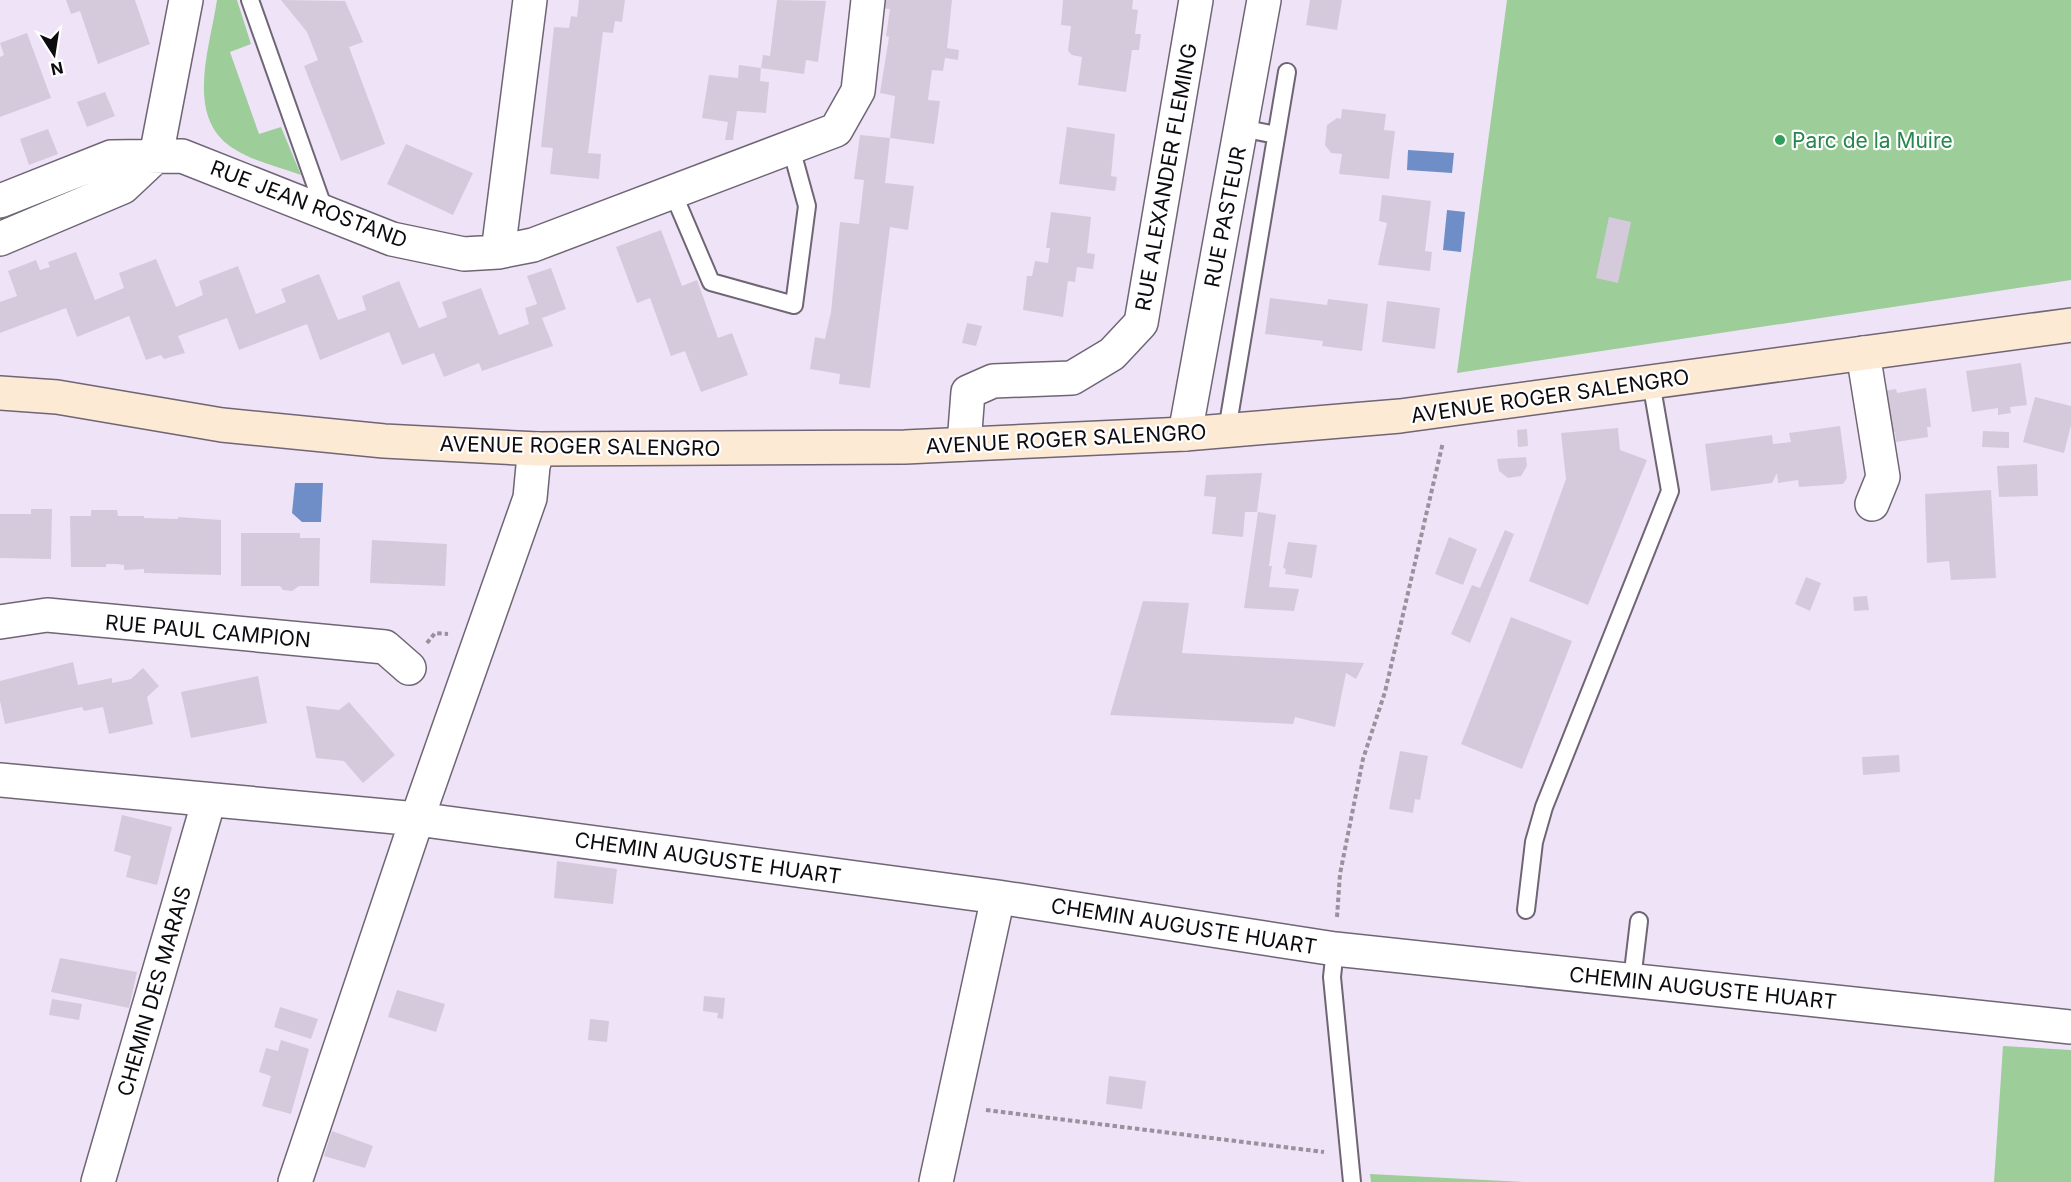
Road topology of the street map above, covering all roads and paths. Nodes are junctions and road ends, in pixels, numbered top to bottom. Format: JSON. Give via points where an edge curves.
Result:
{"nodes":[{"id":1,"x":186,"y":0,"type":"edge"},
{"id":2,"x":250,"y":0,"type":"edge"},
{"id":3,"x":530,"y":0,"type":"edge"},
{"id":4,"x":868,"y":0,"type":"edge"},
{"id":5,"x":1196,"y":0,"type":"edge"},
{"id":6,"x":1264,"y":0,"type":"edge"},
{"id":7,"x":1287,"y":72,"type":"dead end"},
{"id":8,"x":1241,"y":128,"type":"junction"},
{"id":9,"x":1276,"y":135,"type":"junction"},
{"id":10,"x":791,"y":148,"type":"junction"},
{"id":11,"x":156,"y":156,"type":"junction"},
{"id":12,"x":673,"y":193,"type":"junction"},
{"id":13,"x":0,"y":201,"type":"edge"},
{"id":14,"x":326,"y":213,"type":"junction"},
{"id":15,"x":0,"y":239,"type":"edge"},
{"id":16,"x":498,"y":252,"type":"junction"},
{"id":17,"x":2071,"y":325,"type":"edge"},
{"id":18,"x":1863,"y":353,"type":"junction"},
{"id":19,"x":0,"y":379,"type":"edge"},
{"id":20,"x":1651,"y":382,"type":"junction"},
{"id":21,"x":0,"y":393,"type":"edge"},
{"id":22,"x":57,"y":397,"type":"junction"},
{"id":23,"x":1451,"y":409,"type":"junction"},
{"id":24,"x":1227,"y":430,"type":"junction"},
{"id":25,"x":1185,"y":434,"type":"junction"},
{"id":26,"x":964,"y":444,"type":"junction"},
{"id":27,"x":538,"y":449,"type":"junction"},
{"id":28,"x":1872,"y":504,"type":"dead end"},
{"id":29,"x":0,"y":622,"type":"edge"},
{"id":30,"x":481,"y":637,"type":"junction"},
{"id":31,"x":409,"y":668,"type":"joint"},
{"id":32,"x":0,"y":780,"type":"edge"},
{"id":33,"x":209,"y":800,"type":"junction"},
{"id":34,"x":417,"y":819,"type":"junction"},
{"id":35,"x":998,"y":897,"type":"junction"},
{"id":36,"x":1526,"y":910,"type":"dead end"},
{"id":37,"x":1639,"y":921,"type":"dead end"},
{"id":38,"x":1335,"y":949,"type":"junction"},
{"id":39,"x":1632,"y":980,"type":"junction"},
{"id":40,"x":2071,"y":1027,"type":"edge"},
{"id":41,"x":952,"y":1106,"type":"junction"},
{"id":42,"x":1348,"y":1155,"type":"junction"},
{"id":43,"x":98,"y":1182,"type":"edge"},
{"id":44,"x":294,"y":1182,"type":"edge"},
{"id":45,"x":936,"y":1182,"type":"edge"},
{"id":46,"x":1352,"y":1182,"type":"edge"}],
"edges":[{"from":1,"to":11,"type":"street"},
{"from":2,"to":14,"type":"lane"},
{"from":3,"to":16,"type":"street"},
{"from":4,"to":10,"type":"street","name":"RUE JEAN ROSTAND","via":[[858,91],[836,130]]},
{"from":5,"to":26,"type":"street","name":"RUE ALEXANDER FLEMING","via":[[1141,323],[1112,354],[1072,378],[993,381],[968,392]]},
{"from":6,"to":8,"type":"street","name":"RUE PASTEUR"},
{"from":7,"to":9,"type":"lane","name":"RUE PASTEUR"},
{"from":8,"to":9,"type":"lane"},
{"from":8,"to":25,"type":"street","name":"RUE PASTEUR"},
{"from":9,"to":24,"type":"lane","name":"RUE PASTEUR"},
{"from":10,"to":12,"type":"street","name":"RUE JEAN ROSTAND"},
{"from":10,"to":12,"type":"lane","via":[[807,206],[794,305],[711,282]]},
{"from":11,"to":13,"type":"street","name":"RUE JEAN ROSTAND","via":[[111,157]]},
{"from":11,"to":14,"type":"street","name":"RUE JEAN ROSTAND","via":[[182,156]]},
{"from":11,"to":15,"type":"street","via":[[123,188]]},
{"from":12,"to":16,"type":"street","name":"RUE JEAN ROSTAND","via":[[533,245]]},
{"from":14,"to":16,"type":"street","name":"RUE JEAN ROSTAND","via":[[392,239],[464,254]]},
{"from":17,"to":18,"type":"street","name":"AVENUE ROGER SALENGRO"},
{"from":18,"to":20,"type":"street","name":"AVENUE ROGER SALENGRO"},
{"from":18,"to":28,"type":"street","via":[[1883,477]]},
{"from":19,"to":22,"type":"street","name":"AVENUE ROGER SALENGRO"},
{"from":20,"to":23,"type":"street","name":"AVENUE ROGER SALENGRO"},
{"from":20,"to":36,"type":"lane","via":[[1670,491],[1544,807],[1534,842]]},
{"from":21,"to":22,"type":"street","name":"AVENUE ROGER SALENGRO"},
{"from":22,"to":27,"type":"street","name":"AVENUE ROGER SALENGRO","via":[[222,425],[384,441]]},
{"from":23,"to":24,"type":"street","name":"AVENUE ROGER SALENGRO"},
{"from":23,"to":38,"type":"path","via":[[1385,692],[1363,759],[1340,874]]},
{"from":24,"to":25,"type":"street","name":"AVENUE ROGER SALENGRO"},
{"from":25,"to":26,"type":"street","name":"AVENUE ROGER SALENGRO"},
{"from":26,"to":27,"type":"street","name":"AVENUE ROGER SALENGRO"},
{"from":27,"to":30,"type":"street","via":[[530,498]]},
{"from":29,"to":31,"type":"street","name":"RUE PAUL CAMPION","via":[[47,615],[385,647]]},
{"from":30,"to":31,"type":"path","via":[[435,633]]},
{"from":30,"to":34,"type":"street"},
{"from":32,"to":33,"type":"street"},
{"from":33,"to":34,"type":"street"},
{"from":33,"to":43,"type":"street","name":"CHEMIN DES MARAIS"},
{"from":34,"to":35,"type":"street","name":"CHEMIN AUGUSTE HUART"},
{"from":34,"to":44,"type":"street"},
{"from":35,"to":38,"type":"street","name":"CHEMIN AUGUSTE HUART"},
{"from":35,"to":41,"type":"street"},
{"from":37,"to":39,"type":"lane"},
{"from":38,"to":39,"type":"street","name":"CHEMIN AUGUSTE HUART"},
{"from":38,"to":42,"type":"lane","name":"CHEMIN AUGUSTE HUART","via":[[1332,977]]},
{"from":39,"to":40,"type":"street","name":"CHEMIN AUGUSTE HUART"},
{"from":41,"to":42,"type":"path"},
{"from":41,"to":45,"type":"street"},
{"from":42,"to":46,"type":"lane","name":"CHEMIN AUGUSTE HUART"}]}
